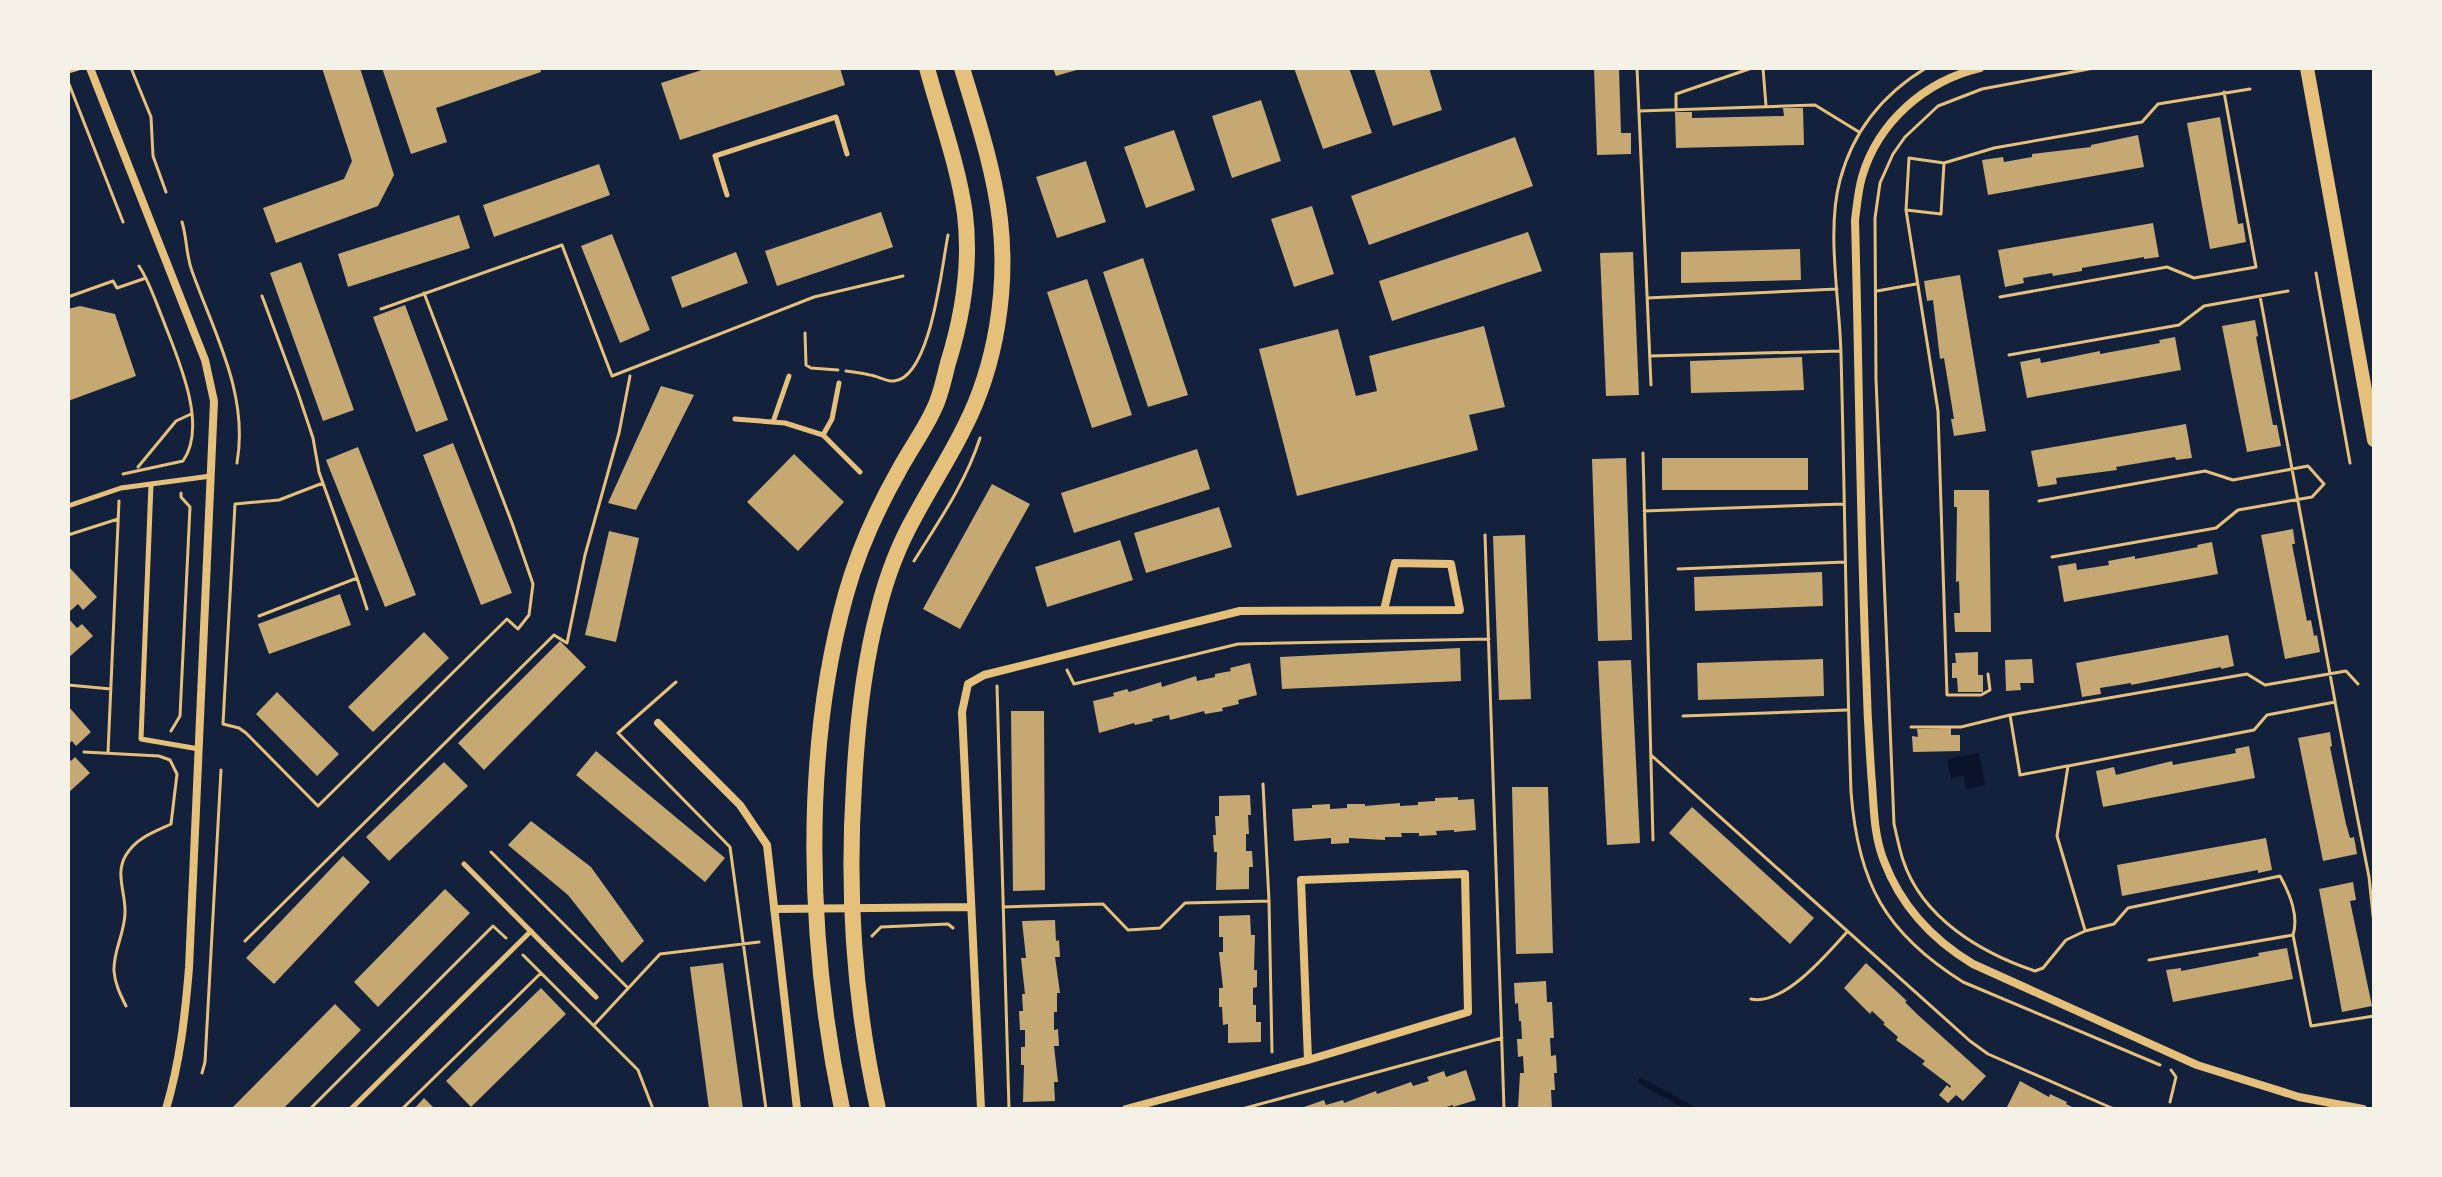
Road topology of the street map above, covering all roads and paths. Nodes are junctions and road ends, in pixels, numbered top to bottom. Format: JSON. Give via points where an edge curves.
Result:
{"nodes":[{"id":1,"x":78,"y":68,"type":"edge"},
{"id":2,"x":90,"y":68,"type":"edge"},
{"id":3,"x":131,"y":68,"type":"edge"},
{"id":4,"x":927,"y":68,"type":"edge"},
{"id":5,"x":962,"y":68,"type":"edge"},
{"id":6,"x":1637,"y":68,"type":"edge"},
{"id":7,"x":1752,"y":68,"type":"edge"},
{"id":8,"x":1763,"y":68,"type":"edge"},
{"id":9,"x":1980,"y":68,"type":"edge"},
{"id":10,"x":2094,"y":68,"type":"edge"},
{"id":11,"x":2307,"y":68,"type":"edge"},
{"id":12,"x":68,"y":71,"type":"edge"},
{"id":13,"x":68,"y":82,"type":"edge"},
{"id":14,"x":2250,"y":89,"type":"dead end"},
{"id":15,"x":2224,"y":92,"type":"junction"},
{"id":16,"x":1766,"y":106,"type":"junction"},
{"id":17,"x":1676,"y":110,"type":"junction"},
{"id":18,"x":1639,"y":111,"type":"junction"},
{"id":19,"x":1859,"y":132,"type":"dead end"},
{"id":20,"x":847,"y":154,"type":"dead end"},
{"id":21,"x":1944,"y":163,"type":"junction"},
{"id":22,"x":166,"y":192,"type":"dead end"},
{"id":23,"x":727,"y":195,"type":"dead end"},
{"id":24,"x":1906,"y":210,"type":"junction"},
{"id":25,"x":123,"y":222,"type":"dead end"},
{"id":26,"x":182,"y":222,"type":"dead end"},
{"id":27,"x":949,"y":230,"type":"dead end"},
{"id":28,"x":2316,"y":273,"type":"dead end"},
{"id":29,"x":903,"y":276,"type":"dead end"},
{"id":30,"x":146,"y":278,"type":"dead end"},
{"id":31,"x":1918,"y":284,"type":"junction"},
{"id":32,"x":1837,"y":289,"type":"dead end"},
{"id":33,"x":1877,"y":291,"type":"junction"},
{"id":34,"x":2288,"y":291,"type":"dead end"},
{"id":35,"x":424,"y":293,"type":"junction"},
{"id":36,"x":262,"y":296,"type":"dead end"},
{"id":37,"x":2260,"y":296,"type":"junction"},
{"id":38,"x":68,"y":297,"type":"edge"},
{"id":39,"x":2000,"y":297,"type":"dead end"},
{"id":40,"x":1647,"y":298,"type":"junction"},
{"id":41,"x":381,"y":309,"type":"dead end"},
{"id":42,"x":805,"y":333,"type":"dead end"},
{"id":43,"x":2009,"y":355,"type":"dead end"},
{"id":44,"x":1650,"y":356,"type":"junction"},
{"id":45,"x":630,"y":376,"type":"dead end"},
{"id":46,"x":789,"y":376,"type":"dead end"},
{"id":47,"x":839,"y":383,"type":"dead end"},
{"id":48,"x":1651,"y":385,"type":"dead end"},
{"id":49,"x":191,"y":414,"type":"dead end"},
{"id":50,"x":735,"y":419,"type":"dead end"},
{"id":51,"x":773,"y":422,"type":"junction"},
{"id":52,"x":823,"y":435,"type":"junction"},
{"id":53,"x":2374,"y":440,"type":"edge"},
{"id":54,"x":1643,"y":453,"type":"dead end"},
{"id":55,"x":237,"y":463,"type":"dead end"},
{"id":56,"x":2350,"y":463,"type":"dead end"},
{"id":57,"x":137,"y":469,"type":"dead end"},
{"id":58,"x":2292,"y":469,"type":"junction"},
{"id":59,"x":860,"y":472,"type":"dead end"},
{"id":60,"x":212,"y":476,"type":"junction"},
{"id":61,"x":323,"y":483,"type":"junction"},
{"id":62,"x":151,"y":484,"type":"junction"},
{"id":63,"x":2298,"y":500,"type":"junction"},
{"id":64,"x":2039,"y":501,"type":"dead end"},
{"id":65,"x":1843,"y":504,"type":"junction"},
{"id":66,"x":68,"y":506,"type":"edge"},
{"id":67,"x":190,"y":507,"type":"dead end"},
{"id":68,"x":1644,"y":511,"type":"junction"},
{"id":69,"x":118,"y":519,"type":"dead end"},
{"id":70,"x":68,"y":535,"type":"edge"},
{"id":71,"x":1485,"y":535,"type":"dead end"},
{"id":72,"x":2052,"y":557,"type":"dead end"},
{"id":73,"x":1845,"y":562,"type":"junction"},
{"id":74,"x":1678,"y":569,"type":"dead end"},
{"id":75,"x":357,"y":578,"type":"junction"},
{"id":76,"x":367,"y":609,"type":"dead end"},
{"id":77,"x":1384,"y":610,"type":"junction"},
{"id":78,"x":259,"y":616,"type":"dead end"},
{"id":79,"x":1489,"y":639,"type":"junction"},
{"id":80,"x":1068,"y":669,"type":"dead end"},
{"id":81,"x":1988,"y":674,"type":"dead end"},
{"id":82,"x":2330,"y":674,"type":"junction"},
{"id":83,"x":676,"y":682,"type":"dead end"},
{"id":84,"x":1010,"y":683,"type":"dead end"},
{"id":85,"x":2358,"y":684,"type":"dead end"},
{"id":86,"x":68,"y":685,"type":"edge"},
{"id":87,"x":111,"y":689,"type":"dead end"},
{"id":88,"x":2335,"y":702,"type":"junction"},
{"id":89,"x":1849,"y":710,"type":"junction"},
{"id":90,"x":2010,"y":715,"type":"junction"},
{"id":91,"x":1683,"y":716,"type":"dead end"},
{"id":92,"x":658,"y":723,"type":"dead end"},
{"id":93,"x":1911,"y":727,"type":"dead end"},
{"id":94,"x":1849,"y":739,"type":"dead end"},
{"id":95,"x":169,"y":744,"type":"junction"},
{"id":96,"x":199,"y":749,"type":"junction"},
{"id":97,"x":84,"y":752,"type":"dead end"},
{"id":98,"x":1651,"y":755,"type":"junction"},
{"id":99,"x":2068,"y":766,"type":"junction"},
{"id":100,"x":221,"y":770,"type":"dead end"},
{"id":101,"x":1263,"y":784,"type":"dead end"},
{"id":102,"x":1653,"y":840,"type":"dead end"},
{"id":103,"x":491,"y":852,"type":"dead end"},
{"id":104,"x":464,"y":864,"type":"dead end"},
{"id":105,"x":1269,"y":901,"type":"junction"},
{"id":106,"x":971,"y":907,"type":"junction"},
{"id":107,"x":1003,"y":907,"type":"junction"},
{"id":108,"x":851,"y":908,"type":"junction"},
{"id":109,"x":774,"y":909,"type":"junction"},
{"id":110,"x":816,"y":909,"type":"junction"},
{"id":111,"x":2374,"y":924,"type":"edge"},
{"id":112,"x":953,"y":928,"type":"dead end"},
{"id":113,"x":531,"y":931,"type":"junction"},
{"id":114,"x":2085,"y":931,"type":"junction"},
{"id":115,"x":1847,"y":932,"type":"junction"},
{"id":116,"x":2293,"y":935,"type":"junction"},
{"id":117,"x":869,"y":939,"type":"dead end"},
{"id":118,"x":245,"y":941,"type":"dead end"},
{"id":119,"x":759,"y":942,"type":"dead end"},
{"id":120,"x":744,"y":944,"type":"junction"},
{"id":121,"x":515,"y":947,"type":"junction"},
{"id":122,"x":2149,"y":960,"type":"dead end"},
{"id":123,"x":541,"y":973,"type":"junction"},
{"id":124,"x":628,"y":988,"type":"junction"},
{"id":125,"x":596,"y":997,"type":"dead end"},
{"id":126,"x":1751,"y":999,"type":"dead end"},
{"id":127,"x":126,"y":1006,"type":"dead end"},
{"id":128,"x":2374,"y":1016,"type":"edge"},
{"id":129,"x":594,"y":1025,"type":"junction"},
{"id":130,"x":1502,"y":1038,"type":"junction"},
{"id":131,"x":1272,"y":1052,"type":"dead end"},
{"id":132,"x":1308,"y":1060,"type":"junction"},
{"id":133,"x":202,"y":1073,"type":"dead end"},
{"id":134,"x":166,"y":1109,"type":"edge"},
{"id":135,"x":310,"y":1109,"type":"edge"},
{"id":136,"x":351,"y":1109,"type":"edge"},
{"id":137,"x":402,"y":1109,"type":"edge"},
{"id":138,"x":653,"y":1109,"type":"edge"},
{"id":139,"x":766,"y":1109,"type":"edge"},
{"id":140,"x":797,"y":1109,"type":"edge"},
{"id":141,"x":842,"y":1109,"type":"edge"},
{"id":142,"x":878,"y":1109,"type":"edge"},
{"id":143,"x":981,"y":1109,"type":"edge"},
{"id":144,"x":1009,"y":1109,"type":"edge"},
{"id":145,"x":1126,"y":1109,"type":"edge"},
{"id":146,"x":1242,"y":1109,"type":"edge"},
{"id":147,"x":1504,"y":1109,"type":"edge"},
{"id":148,"x":2114,"y":1109,"type":"edge"},
{"id":149,"x":2363,"y":1109,"type":"edge"}],
"edges":[{"from":1,"to":12,"type":"lane"},
{"from":2,"to":60,"type":"street","via":[[205,360],[214,401]]},
{"from":3,"to":22,"type":"path","via":[[151,117],[153,156]]},
{"from":4,"to":110,"type":"main road","via":[[964,214],[966,286],[935,408],[868,532],[837,630],[821,728]]},
{"from":5,"to":108,"type":"main road","via":[[1000,220],[996,328],[981,391],[901,544],[878,610],[858,723]]},
{"from":6,"to":18,"type":"path"},
{"from":7,"to":17,"type":"path","via":[[1676,94]]},
{"from":8,"to":16,"type":"path"},
{"from":9,"to":149,"type":"street","via":[[1941,82],[1904,108],[1876,144],[1863,173],[1855,220],[1868,722],[1876,831],[1885,863],[1919,921],[1973,964],[2197,1065],[2299,1097]]},
{"from":10,"to":33,"type":"path","via":[[1982,89],[1938,106],[1922,119],[1893,154],[1880,183],[1875,218]]},
{"from":11,"to":53,"type":"street"},
{"from":13,"to":25,"type":"path"},
{"from":14,"to":15,"type":"path"},
{"from":15,"to":21,"type":"path","via":[[2158,104],[2142,122],[1994,148]]},
{"from":15,"to":39,"type":"path","via":[[2256,267],[2194,278],[2167,267]]},
{"from":16,"to":17,"type":"path"},
{"from":16,"to":19,"type":"path","via":[[1815,105]]},
{"from":17,"to":18,"type":"path"},
{"from":18,"to":40,"type":"path"},
{"from":20,"to":23,"type":"lane","via":[[836,117],[715,156]]},
{"from":21,"to":24,"type":"path","via":[[1941,214]]},
{"from":21,"to":24,"type":"path","via":[[1909,158]]},
{"from":24,"to":31,"type":"path"},
{"from":26,"to":55,"type":"path","via":[[191,268],[232,374]]},
{"from":27,"to":42,"type":"path","via":[[925,345],[906,377],[893,381],[811,368],[806,365]]},
{"from":28,"to":56,"type":"path"},
{"from":29,"to":35,"type":"path","via":[[814,297],[612,376],[562,245]]},
{"from":30,"to":38,"type":"path","via":[[117,288],[113,281]]},
{"from":31,"to":33,"type":"path"},
{"from":31,"to":81,"type":"path","via":[[1938,411],[1947,695],[1981,695],[1990,690]]},
{"from":32,"to":40,"type":"path"},
{"from":33,"to":114,"type":"path","via":[[1891,779],[1903,863],[1942,919],[1964,938],[2013,963],[2035,971],[2043,968],[2066,940]]},
{"from":34,"to":37,"type":"path"},
{"from":35,"to":41,"type":"path"},
{"from":35,"to":61,"type":"path","via":[[533,584],[529,615],[518,629],[507,619],[318,806],[246,733],[223,724],[235,504],[279,500]]},
{"from":36,"to":61,"type":"path","via":[[313,438]]},
{"from":37,"to":43,"type":"path","via":[[2204,306],[2179,325]]},
{"from":37,"to":58,"type":"path"},
{"from":40,"to":44,"type":"path"},
{"from":44,"to":48,"type":"path"},
{"from":44,"to":65,"type":"path","via":[[1841,351]]},
{"from":45,"to":118,"type":"path","via":[[567,643],[554,635]]},
{"from":46,"to":51,"type":"lane"},
{"from":47,"to":52,"type":"lane"},
{"from":49,"to":57,"type":"path","via":[[176,421]]},
{"from":50,"to":51,"type":"lane"},
{"from":51,"to":52,"type":"lane"},
{"from":52,"to":59,"type":"lane"},
{"from":54,"to":68,"type":"path"},
{"from":58,"to":63,"type":"path"},
{"from":58,"to":63,"type":"path","via":[[2308,466],[2324,484],[2312,497]]},
{"from":58,"to":64,"type":"path","via":[[2233,480],[2205,471]]},
{"from":60,"to":62,"type":"lane"},
{"from":60,"to":96,"type":"street"},
{"from":61,"to":75,"type":"path"},
{"from":62,"to":66,"type":"lane"},
{"from":62,"to":95,"type":"lane","via":[[141,739]]},
{"from":63,"to":72,"type":"path","via":[[2238,510],[2216,528]]},
{"from":63,"to":82,"type":"path"},
{"from":65,"to":68,"type":"path"},
{"from":65,"to":73,"type":"path"},
{"from":67,"to":95,"type":"path","via":[[180,716]]},
{"from":68,"to":98,"type":"path"},
{"from":69,"to":70,"type":"path"},
{"from":71,"to":79,"type":"path"},
{"from":73,"to":74,"type":"path"},
{"from":73,"to":89,"type":"path"},
{"from":75,"to":76,"type":"path"},
{"from":75,"to":78,"type":"path"},
{"from":77,"to":77,"type":"street","via":[[1460,610],[1451,564],[1395,563]]},
{"from":77,"to":106,"type":"street","via":[[1240,611],[984,675],[968,684],[962,712]]},
{"from":79,"to":80,"type":"path","via":[[1238,644],[1074,684]]},
{"from":79,"to":130,"type":"path"},
{"from":82,"to":85,"type":"path","via":[[2346,671]]},
{"from":82,"to":88,"type":"path"},
{"from":82,"to":90,"type":"path","via":[[2265,685],[2247,674]]},
{"from":83,"to":120,"type":"path","via":[[618,733],[730,847]]},
{"from":84,"to":107,"type":"path","via":[[995,687]]},
{"from":86,"to":87,"type":"path"},
{"from":88,"to":99,"type":"path","via":[[2267,715],[2254,730]]},
{"from":88,"to":111,"type":"path"},
{"from":89,"to":91,"type":"path"},
{"from":89,"to":94,"type":"path"},
{"from":90,"to":93,"type":"path","via":[[1961,727]]},
{"from":90,"to":99,"type":"path","via":[[2020,775]]},
{"from":92,"to":109,"type":"street","via":[[740,805],[767,845]]},
{"from":95,"to":96,"type":"lane"},
{"from":96,"to":134,"type":"street","via":[[183,1037]]},
{"from":97,"to":127,"type":"path","via":[[159,756],[170,760],[177,774],[171,824],[142,837],[120,873],[125,922],[114,968]]},
{"from":98,"to":102,"type":"path"},
{"from":98,"to":115,"type":"path"},
{"from":99,"to":114,"type":"path","via":[[2057,836]]},
{"from":100,"to":133,"type":"path"},
{"from":101,"to":105,"type":"path"},
{"from":103,"to":124,"type":"path"},
{"from":104,"to":113,"type":"lane"},
{"from":105,"to":107,"type":"path","via":[[1185,903],[1160,928],[1128,930],[1103,904]]},
{"from":105,"to":131,"type":"path"},
{"from":106,"to":108,"type":"street"},
{"from":106,"to":143,"type":"street"},
{"from":107,"to":144,"type":"path"},
{"from":108,"to":110,"type":"street"},
{"from":108,"to":142,"type":"main road"},
{"from":109,"to":110,"type":"street"},
{"from":109,"to":140,"type":"street"},
{"from":110,"to":141,"type":"main road","via":[[822,999]]},
{"from":112,"to":117,"type":"path","via":[[881,927]]},
{"from":113,"to":121,"type":"lane"},
{"from":113,"to":125,"type":"lane"},
{"from":114,"to":116,"type":"path","via":[[2114,924],[2128,908],[2280,876],[2289,894]]},
{"from":115,"to":126,"type":"path","via":[[1803,979],[1761,1001]]},
{"from":115,"to":148,"type":"path","via":[[1988,1054]]},
{"from":116,"to":122,"type":"path"},
{"from":116,"to":128,"type":"path","via":[[2311,1026]]},
{"from":119,"to":120,"type":"path"},
{"from":120,"to":124,"type":"path","via":[[660,954]]},
{"from":120,"to":139,"type":"path"},
{"from":121,"to":123,"type":"path"},
{"from":121,"to":135,"type":"path","via":[[493,926]]},
{"from":121,"to":136,"type":"lane"},
{"from":123,"to":129,"type":"path"},
{"from":123,"to":137,"type":"path"},
{"from":124,"to":129,"type":"path"},
{"from":129,"to":138,"type":"path","via":[[638,1070]]},
{"from":130,"to":146,"type":"path"},
{"from":130,"to":147,"type":"path"},
{"from":132,"to":132,"type":"street","via":[[1468,1012],[1465,874],[1301,880]]},
{"from":132,"to":145,"type":"street"}]}
